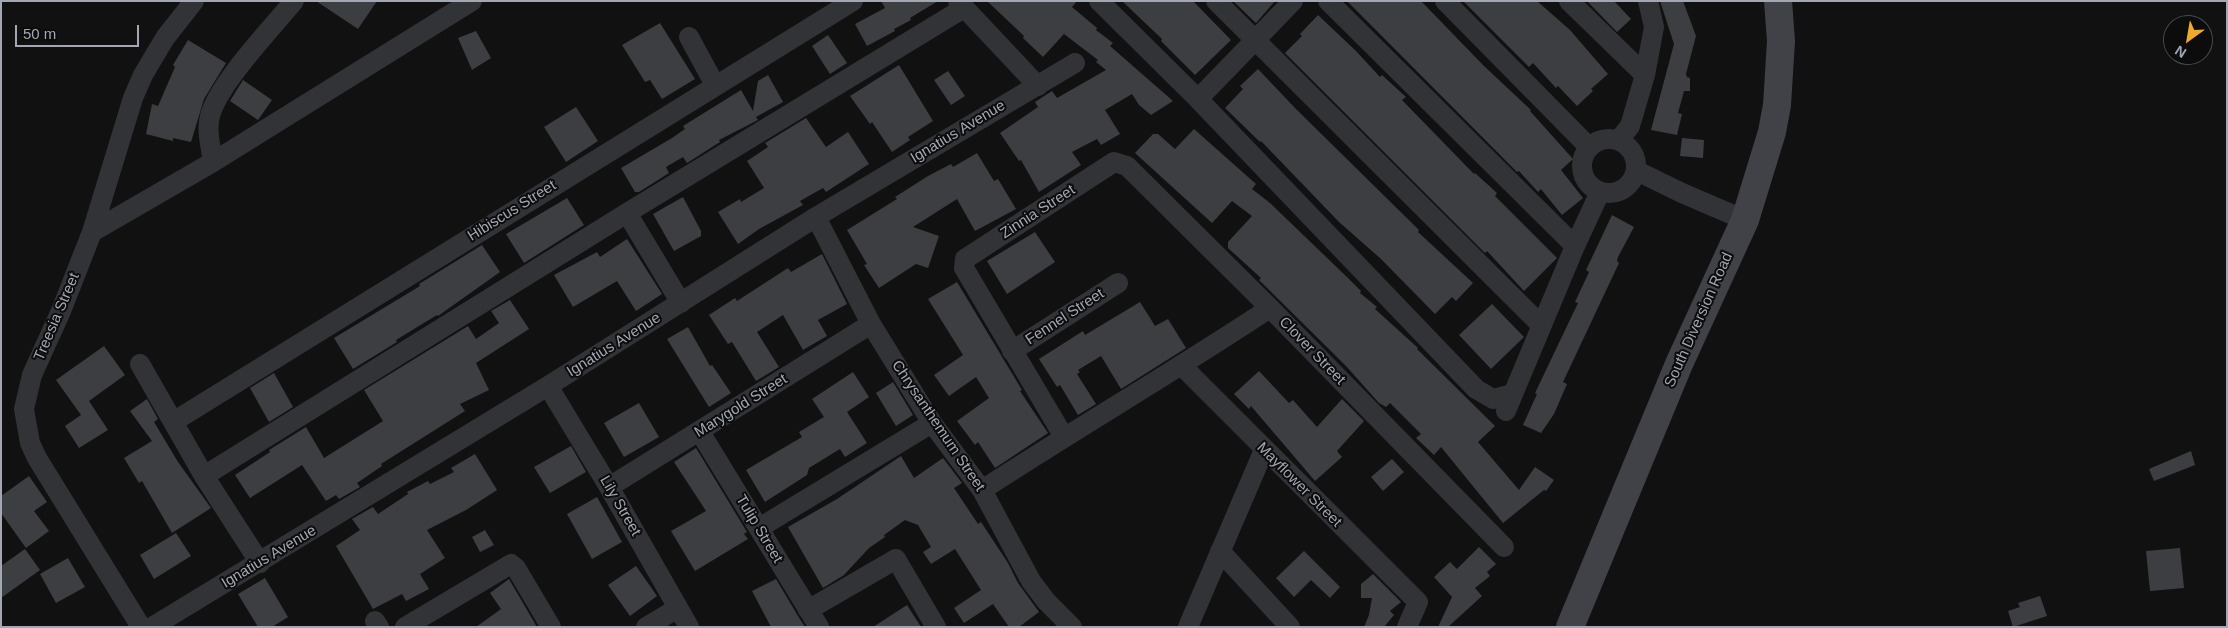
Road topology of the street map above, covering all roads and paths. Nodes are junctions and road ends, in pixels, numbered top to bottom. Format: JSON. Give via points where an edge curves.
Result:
{"nodes":[{"id":1,"x":194,"y":1,"type":"edge"},
{"id":2,"x":294,"y":1,"type":"edge"},
{"id":3,"x":472,"y":1,"type":"edge"},
{"id":4,"x":853,"y":1,"type":"edge"},
{"id":5,"x":1099,"y":1,"type":"edge"},
{"id":6,"x":1216,"y":1,"type":"edge"},
{"id":7,"x":1293,"y":1,"type":"edge"},
{"id":8,"x":1328,"y":1,"type":"edge"},
{"id":9,"x":1445,"y":1,"type":"edge"},
{"id":10,"x":1569,"y":1,"type":"edge"},
{"id":11,"x":1648,"y":1,"type":"edge"},
{"id":12,"x":1778,"y":1,"type":"edge"},
{"id":13,"x":961,"y":4,"type":"edge"},
{"id":14,"x":689,"y":37,"type":"dead end"},
{"id":15,"x":1255,"y":40,"type":"junction"},
{"id":16,"x":1075,"y":63,"type":"dead end"},
{"id":17,"x":1645,"y":75,"type":"junction"},
{"id":18,"x":715,"y":85,"type":"junction"},
{"id":19,"x":1038,"y":86,"type":"junction"},
{"id":20,"x":1198,"y":99,"type":"junction"},
{"id":21,"x":1620,"y":140,"type":"junction"},
{"id":22,"x":1590,"y":147,"type":"junction"},
{"id":23,"x":213,"y":162,"type":"junction"},
{"id":24,"x":1114,"y":162,"type":"joint"},
{"id":25,"x":1637,"y":171,"type":"junction"},
{"id":26,"x":1600,"y":192,"type":"junction"},
{"id":27,"x":627,"y":213,"type":"junction"},
{"id":28,"x":816,"y":217,"type":"junction"},
{"id":29,"x":1745,"y":220,"type":"junction"},
{"id":30,"x":92,"y":232,"type":"junction"},
{"id":31,"x":1575,"y":246,"type":"junction"},
{"id":32,"x":1118,"y":283,"type":"dead end"},
{"id":33,"x":681,"y":303,"type":"junction"},
{"id":34,"x":1270,"y":308,"type":"junction"},
{"id":35,"x":871,"y":324,"type":"junction"},
{"id":36,"x":1541,"y":325,"type":"junction"},
{"id":37,"x":1012,"y":351,"type":"junction"},
{"id":38,"x":140,"y":364,"type":"dead end"},
{"id":39,"x":1182,"y":366,"type":"junction"},
{"id":40,"x":548,"y":386,"type":"junction"},
{"id":41,"x":173,"y":422,"type":"junction"},
{"id":42,"x":932,"y":423,"type":"junction"},
{"id":43,"x":700,"y":432,"type":"junction"},
{"id":44,"x":1064,"y":437,"type":"junction"},
{"id":45,"x":1264,"y":450,"type":"junction"},
{"id":46,"x":204,"y":476,"type":"junction"},
{"id":47,"x":609,"y":486,"type":"junction"},
{"id":48,"x":982,"y":490,"type":"junction"},
{"id":49,"x":759,"y":528,"type":"junction"},
{"id":50,"x":1504,"y":547,"type":"dead end"},
{"id":51,"x":1220,"y":551,"type":"junction"},
{"id":52,"x":260,"y":563,"type":"junction"},
{"id":53,"x":678,"y":608,"type":"junction"},
{"id":54,"x":808,"y":610,"type":"junction"},
{"id":55,"x":140,"y":627,"type":"edge"},
{"id":56,"x":152,"y":627,"type":"edge"},
{"id":57,"x":405,"y":627,"type":"edge"},
{"id":58,"x":551,"y":627,"type":"edge"},
{"id":59,"x":646,"y":627,"type":"edge"},
{"id":60,"x":689,"y":627,"type":"edge"},
{"id":61,"x":819,"y":627,"type":"edge"},
{"id":62,"x":936,"y":627,"type":"edge"},
{"id":63,"x":1072,"y":627,"type":"edge"},
{"id":64,"x":1188,"y":627,"type":"edge"},
{"id":65,"x":1290,"y":627,"type":"edge"},
{"id":66,"x":1408,"y":627,"type":"edge"},
{"id":67,"x":1570,"y":627,"type":"edge"}],
"edges":[{"from":1,"to":30,"type":"street","name":"Treesia Street","via":[[143,75]]},
{"from":2,"to":23,"type":"street","via":[[217,98],[208,130]]},
{"from":3,"to":23,"type":"street"},
{"from":4,"to":18,"type":"street","name":"Hibiscus Street"},
{"from":5,"to":20,"type":"street"},
{"from":6,"to":15,"type":"street"},
{"from":7,"to":15,"type":"street"},
{"from":8,"to":31,"type":"street"},
{"from":9,"to":22,"type":"street"},
{"from":10,"to":17,"type":"street"},
{"from":11,"to":17,"type":"street","via":[[1654,26]]},
{"from":12,"to":29,"type":"main road","name":"South Diversion Road","via":[[1781,41],[1778,105]]},
{"from":13,"to":19,"type":"street"},
{"from":13,"to":27,"type":"street"},
{"from":14,"to":18,"type":"street"},
{"from":15,"to":20,"type":"street"},
{"from":15,"to":36,"type":"street"},
{"from":16,"to":19,"type":"street","name":"Ignatius Avenue"},
{"from":17,"to":21,"type":"street","via":[[1630,126]]},
{"from":18,"to":41,"type":"street","name":"Hibiscus Street"},
{"from":19,"to":28,"type":"street","name":"Ignatius Avenue"},
{"from":20,"to":36,"type":"street","via":[[1476,389],[1509,403]]},
{"from":21,"to":22,"type":"street","via":[[1603,139]]},
{"from":21,"to":25,"type":"street","via":[[1635,156]]},
{"from":22,"to":26,"type":"street","via":[[1582,160],[1584,176]]},
{"from":23,"to":30,"type":"street"},
{"from":24,"to":34,"type":"street","name":"Clover Street","via":[[1127,166]]},
{"from":24,"to":37,"type":"street","name":"Zinnia Street","via":[[963,263]]},
{"from":25,"to":26,"type":"street","via":[[1630,185],[1623,190]]},
{"from":25,"to":29,"type":"street"},
{"from":26,"to":31,"type":"street"},
{"from":27,"to":33,"type":"street"},
{"from":27,"to":46,"type":"street"},
{"from":28,"to":33,"type":"street","name":"Ignatius Avenue"},
{"from":28,"to":35,"type":"street","name":"Chrysanthemum Street"},
{"from":29,"to":67,"type":"main road","name":"South Diversion Road","via":[[1679,364]]},
{"from":30,"to":55,"type":"street","name":"Treesia Street","via":[[32,375],[24,409],[30,443],[37,458]]},
{"from":31,"to":36,"type":"street"},
{"from":32,"to":37,"type":"street","name":"Fennel Street"},
{"from":33,"to":40,"type":"street","name":"Ignatius Avenue"},
{"from":34,"to":39,"type":"street"},
{"from":34,"to":50,"type":"street","name":"Clover Street"},
{"from":35,"to":42,"type":"street","name":"Chrysanthemum Street"},
{"from":35,"to":43,"type":"street","name":"Marygold Street"},
{"from":37,"to":44,"type":"street"},
{"from":38,"to":41,"type":"street"},
{"from":39,"to":44,"type":"street"},
{"from":39,"to":45,"type":"street","name":"Mayflower Street"},
{"from":40,"to":47,"type":"street","name":"Lily Street"},
{"from":40,"to":52,"type":"street","name":"Ignatius Avenue"},
{"from":41,"to":46,"type":"street"},
{"from":42,"to":48,"type":"street","name":"Chrysanthemum Street"},
{"from":42,"to":49,"type":"street"},
{"from":43,"to":47,"type":"street","name":"Marygold Street"},
{"from":43,"to":49,"type":"street","name":"Tulip Street"},
{"from":44,"to":48,"type":"street"},
{"from":45,"to":51,"type":"street"},
{"from":45,"to":66,"type":"street","name":"Mayflower Street","via":[[1418,602]]},
{"from":46,"to":52,"type":"street"},
{"from":47,"to":53,"type":"street","name":"Lily Street"},
{"from":48,"to":63,"type":"street","name":"Chrysanthemum Street","via":[[1031,581]]},
{"from":49,"to":54,"type":"street","name":"Tulip Street"},
{"from":51,"to":64,"type":"street"},
{"from":51,"to":65,"type":"street"},
{"from":52,"to":56,"type":"street","name":"Ignatius Avenue"},
{"from":53,"to":59,"type":"street"},
{"from":53,"to":60,"type":"street","name":"Lily Street"},
{"from":54,"to":61,"type":"street","name":"Tulip Street"},
{"from":54,"to":62,"type":"street","via":[[896,559]]},
{"from":57,"to":58,"type":"street","via":[[508,564],[516,568]]}]}
